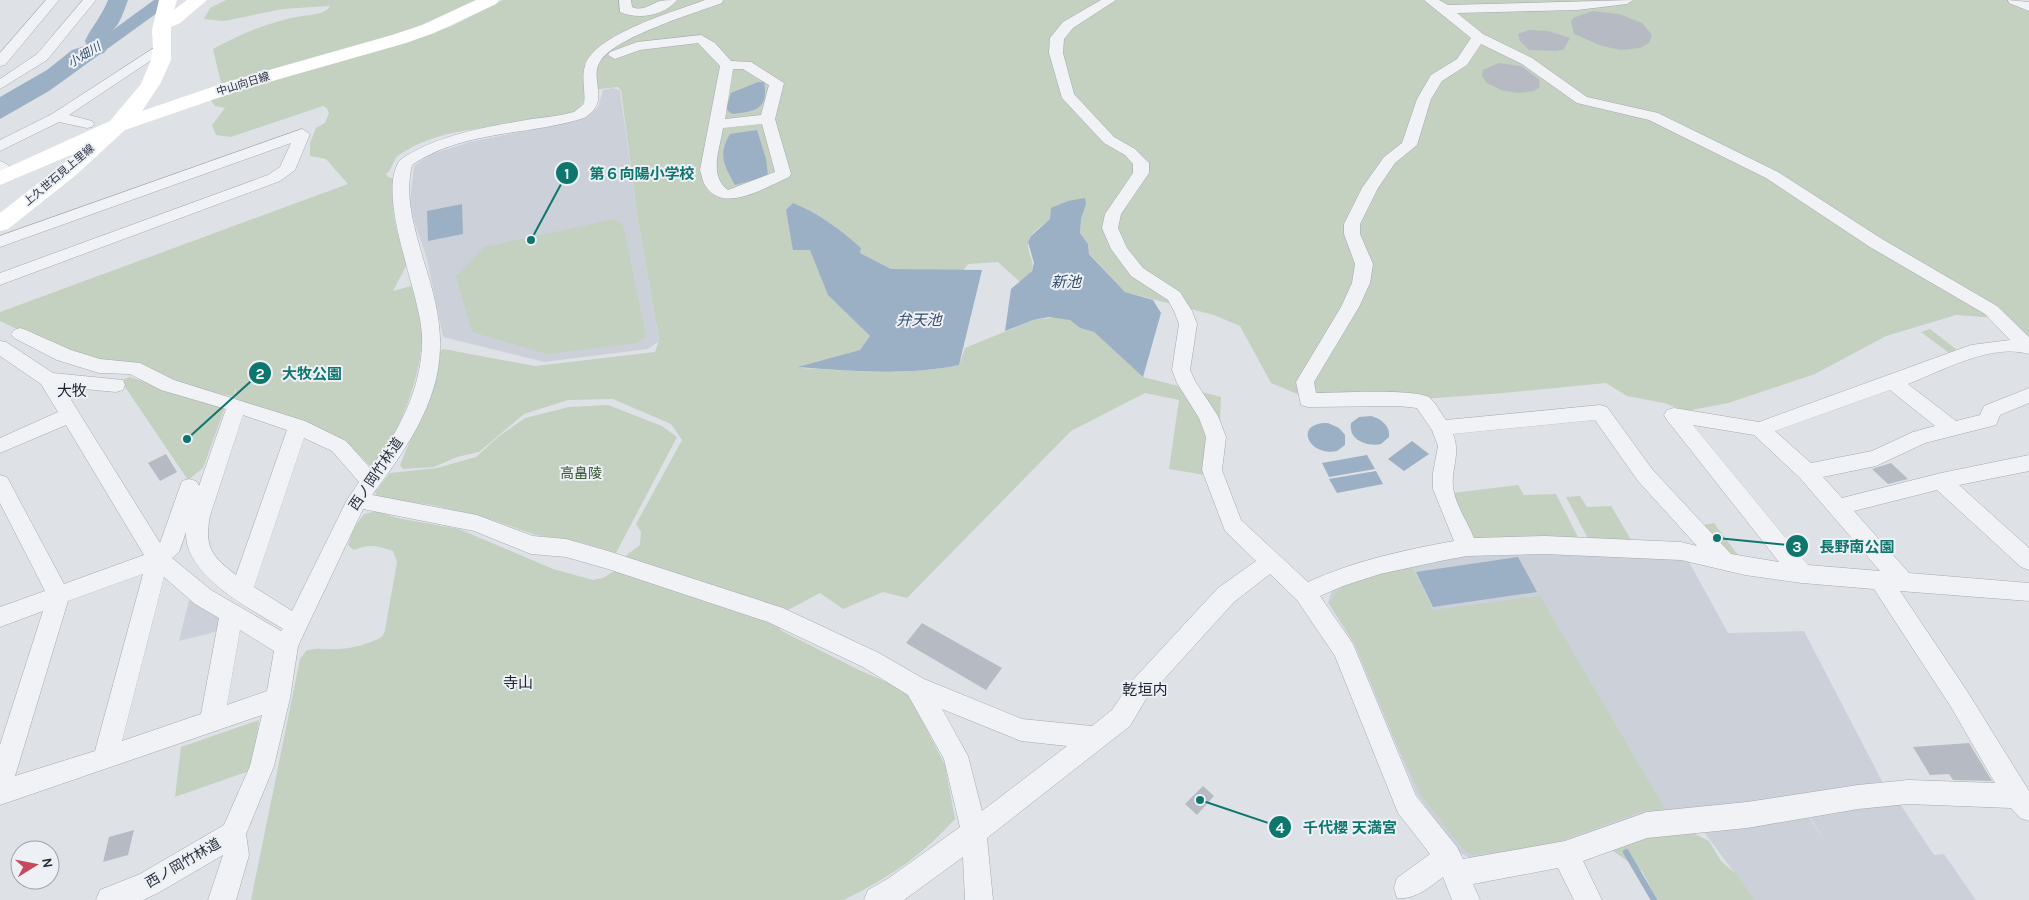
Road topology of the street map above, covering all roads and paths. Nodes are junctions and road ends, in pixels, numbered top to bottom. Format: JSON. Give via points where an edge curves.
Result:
{"nodes":[{"id":1,"x":53,"y":0,"type":"edge"},
{"id":2,"x":90,"y":0,"type":"edge"},
{"id":3,"x":168,"y":0,"type":"edge"},
{"id":4,"x":198,"y":0,"type":"edge"},
{"id":5,"x":490,"y":0,"type":"edge"},
{"id":6,"x":625,"y":0,"type":"edge"},
{"id":7,"x":671,"y":0,"type":"edge"},
{"id":8,"x":717,"y":0,"type":"edge"},
{"id":9,"x":1110,"y":0,"type":"edge"},
{"id":10,"x":1430,"y":0,"type":"edge"},
{"id":11,"x":1627,"y":0,"type":"edge"},
{"id":12,"x":2014,"y":0,"type":"edge"},
{"id":13,"x":2029,"y":7,"type":"edge"},
{"id":14,"x":1445,"y":9,"type":"junction"},
{"id":15,"x":162,"y":24,"type":"junction"},
{"id":16,"x":1478,"y":37,"type":"junction"},
{"id":17,"x":164,"y":46,"type":"junction"},
{"id":18,"x":1,"y":60,"type":"edge"},
{"id":19,"x":727,"y":65,"type":"junction"},
{"id":20,"x":589,"y":74,"type":"junction"},
{"id":21,"x":0,"y":84,"type":"edge"},
{"id":22,"x":57,"y":117,"type":"junction"},
{"id":23,"x":768,"y":119,"type":"junction"},
{"id":24,"x":87,"y":124,"type":"dead end"},
{"id":25,"x":718,"y":124,"type":"junction"},
{"id":26,"x":117,"y":126,"type":"junction"},
{"id":27,"x":0,"y":146,"type":"edge"},
{"id":28,"x":3,"y":173,"type":"edge"},
{"id":29,"x":112,"y":202,"type":"junction"},
{"id":30,"x":0,"y":224,"type":"edge"},
{"id":31,"x":126,"y":232,"type":"junction"},
{"id":32,"x":0,"y":242,"type":"edge"},
{"id":33,"x":0,"y":279,"type":"edge"},
{"id":34,"x":20,"y":334,"type":"dead end"},
{"id":35,"x":2027,"y":346,"type":"edge"},
{"id":36,"x":0,"y":347,"type":"edge"},
{"id":37,"x":48,"y":379,"type":"junction"},
{"id":38,"x":1893,"y":382,"type":"junction"},
{"id":39,"x":116,"y":385,"type":"dead end"},
{"id":40,"x":2029,"y":395,"type":"edge"},
{"id":41,"x":237,"y":405,"type":"junction"},
{"id":42,"x":69,"y":415,"type":"junction"},
{"id":43,"x":298,"y":426,"type":"junction"},
{"id":44,"x":1441,"y":428,"type":"junction"},
{"id":45,"x":1951,"y":428,"type":"junction"},
{"id":46,"x":1760,"y":429,"type":"junction"},
{"id":47,"x":0,"y":446,"type":"edge"},
{"id":48,"x":2029,"y":463,"type":"edge"},
{"id":49,"x":1807,"y":472,"type":"junction"},
{"id":50,"x":369,"y":480,"type":"junction"},
{"id":51,"x":1941,"y":481,"type":"junction"},
{"id":52,"x":0,"y":483,"type":"edge"},
{"id":53,"x":189,"y":487,"type":"dead end"},
{"id":54,"x":356,"y":500,"type":"junction"},
{"id":55,"x":1838,"y":507,"type":"junction"},
{"id":56,"x":1467,"y":547,"type":"junction"},
{"id":57,"x":158,"y":559,"type":"junction"},
{"id":58,"x":1724,"y":561,"type":"junction"},
{"id":59,"x":2029,"y":561,"type":"edge"},
{"id":60,"x":1272,"y":562,"type":"junction"},
{"id":61,"x":1802,"y":574,"type":"junction"},
{"id":62,"x":1891,"y":581,"type":"junction"},
{"id":63,"x":242,"y":590,"type":"junction"},
{"id":64,"x":2029,"y":592,"type":"edge"},
{"id":65,"x":1305,"y":593,"type":"junction"},
{"id":66,"x":59,"y":595,"type":"junction"},
{"id":67,"x":231,"y":614,"type":"junction"},
{"id":68,"x":0,"y":617,"type":"edge"},
{"id":69,"x":296,"y":625,"type":"junction"},
{"id":70,"x":286,"y":646,"type":"junction"},
{"id":71,"x":916,"y":688,"type":"junction"},
{"id":72,"x":278,"y":698,"type":"junction"},
{"id":73,"x":212,"y":720,"type":"junction"},
{"id":74,"x":1096,"y":738,"type":"junction"},
{"id":75,"x":105,"y":759,"type":"junction"},
{"id":76,"x":0,"y":784,"type":"edge"},
{"id":77,"x":0,"y":793,"type":"edge"},
{"id":78,"x":2023,"y":802,"type":"edge"},
{"id":79,"x":974,"y":832,"type":"junction"},
{"id":80,"x":233,"y":834,"type":"junction"},
{"id":81,"x":1565,"y":854,"type":"junction"},
{"id":82,"x":1452,"y":865,"type":"junction"},
{"id":83,"x":1408,"y":888,"type":"dead end"},
{"id":84,"x":110,"y":900,"type":"edge"},
{"id":85,"x":222,"y":900,"type":"edge"},
{"id":86,"x":878,"y":900,"type":"edge"},
{"id":87,"x":980,"y":900,"type":"edge"},
{"id":88,"x":1466,"y":900,"type":"edge"},
{"id":89,"x":1588,"y":900,"type":"edge"}],
"edges":[{"from":1,"to":18,"type":"street"},
{"from":2,"to":21,"type":"street","via":[[42,57]]},
{"from":3,"to":15,"type":"main road"},
{"from":4,"to":15,"type":"main road"},
{"from":5,"to":26,"type":"main road","name":"中山向日線","via":[[399,40],[242,83]]},
{"from":6,"to":7,"type":"street","via":[[625,9],[639,13],[652,11]]},
{"from":8,"to":20,"type":"street","via":[[620,40],[595,58]]},
{"from":9,"to":60,"type":"street","via":[[1068,25],[1057,38],[1056,53],[1067,95],[1109,140],[1139,159],[1141,173],[1113,214],[1112,237],[1137,272],[1174,296],[1183,311],[1188,324],[1181,370],[1208,416],[1216,437],[1212,470],[1232,525]]},
{"from":10,"to":14,"type":"street"},
{"from":11,"to":14,"type":"street","via":[[1575,7]]},
{"from":12,"to":13,"type":"street"},
{"from":14,"to":16,"type":"street"},
{"from":15,"to":17,"type":"main road"},
{"from":16,"to":35,"type":"street","via":[[1528,60],[1582,100],[1653,116],[1772,175],[1876,243],[1991,310]]},
{"from":16,"to":44,"type":"street","via":[[1462,62],[1436,78],[1424,99],[1409,145],[1389,160],[1370,188],[1352,224],[1352,234],[1364,264],[1361,283],[1305,382],[1308,400],[1400,399],[1423,402]]},
{"from":17,"to":22,"type":"street"},
{"from":17,"to":26,"type":"main road","via":[[161,61],[150,83]]},
{"from":19,"to":20,"type":"street","via":[[701,39],[637,46],[617,54]]},
{"from":19,"to":23,"type":"street","via":[[746,64],[777,83]]},
{"from":19,"to":25,"type":"street"},
{"from":20,"to":50,"type":"street","name":"西ノ岡竹林道","via":[[593,96],[591,106],[579,115],[475,136],[428,150],[405,163],[400,201],[432,335],[429,364],[416,407],[398,444]]},
{"from":22,"to":24,"type":"street"},
{"from":22,"to":27,"type":"street"},
{"from":23,"to":25,"type":"street"},
{"from":23,"to":25,"type":"street","via":[[783,174],[725,195],[713,186],[708,170]]},
{"from":26,"to":28,"type":"main road","name":"中山向日線"},
{"from":26,"to":30,"type":"main road","name":"上久世石見上里線"},
{"from":29,"to":31,"type":"street"},
{"from":29,"to":31,"type":"street","via":[[302,134],[287,170],[274,178]]},
{"from":29,"to":32,"type":"street"},
{"from":31,"to":33,"type":"street"},
{"from":34,"to":41,"type":"street","via":[[64,355],[99,366],[133,368],[168,385]]},
{"from":35,"to":38,"type":"street","via":[[1978,350]]},
{"from":36,"to":37,"type":"street"},
{"from":37,"to":39,"type":"street"},
{"from":37,"to":42,"type":"street"},
{"from":38,"to":45,"type":"street"},
{"from":38,"to":46,"type":"street"},
{"from":40,"to":45,"type":"street","via":[[1991,410],[1988,420]]},
{"from":41,"to":43,"type":"street"},
{"from":41,"to":63,"type":"street","via":[[204,500],[196,535],[198,549],[212,570]]},
{"from":42,"to":47,"type":"street"},
{"from":42,"to":57,"type":"street"},
{"from":43,"to":50,"type":"street","via":[[339,446]]},
{"from":43,"to":63,"type":"street"},
{"from":44,"to":56,"type":"street","via":[[1448,446],[1443,489]]},
{"from":44,"to":58,"type":"street","via":[[1600,412],[1645,475]]},
{"from":45,"to":49,"type":"street","via":[[1920,437],[1876,458]]},
{"from":46,"to":49,"type":"street"},
{"from":46,"to":61,"type":"street","via":[[1674,414]]},
{"from":48,"to":51,"type":"street"},
{"from":49,"to":55,"type":"street"},
{"from":50,"to":54,"type":"street","name":"西ノ岡竹林道"},
{"from":51,"to":55,"type":"street"},
{"from":51,"to":59,"type":"street"},
{"from":52,"to":66,"type":"street"},
{"from":53,"to":57,"type":"street","via":[[171,546]]},
{"from":54,"to":69,"type":"street","name":"西ノ岡竹林道"},
{"from":54,"to":71,"type":"street","via":[[478,523],[531,545],[566,548],[608,560],[775,615],[871,660]]},
{"from":55,"to":62,"type":"street"},
{"from":56,"to":58,"type":"street","via":[[1545,545],[1638,549],[1681,552]]},
{"from":56,"to":65,"type":"street","via":[[1380,565],[1336,578]]},
{"from":57,"to":66,"type":"street"},
{"from":57,"to":67,"type":"street","via":[[203,597]]},
{"from":57,"to":75,"type":"street"},
{"from":58,"to":61,"type":"street"},
{"from":60,"to":65,"type":"street"},
{"from":60,"to":74,"type":"street","via":[[1226,595],[1138,690],[1121,718]]},
{"from":61,"to":62,"type":"street"},
{"from":62,"to":64,"type":"street"},
{"from":62,"to":78,"type":"street"},
{"from":63,"to":69,"type":"street"},
{"from":65,"to":82,"type":"street","via":[[1345,650],[1407,804]]},
{"from":66,"to":68,"type":"street"},
{"from":66,"to":76,"type":"street"},
{"from":67,"to":70,"type":"street"},
{"from":67,"to":73,"type":"street"},
{"from":69,"to":70,"type":"street","name":"西ノ岡竹林道"},
{"from":70,"to":72,"type":"street","name":"西ノ岡竹林道"},
{"from":71,"to":74,"type":"street","via":[[1021,730]]},
{"from":71,"to":79,"type":"street","via":[[956,756]]},
{"from":72,"to":73,"type":"street"},
{"from":72,"to":80,"type":"street","name":"西ノ岡竹林道","via":[[262,766]]},
{"from":73,"to":75,"type":"street"},
{"from":74,"to":79,"type":"street"},
{"from":75,"to":77,"type":"street"},
{"from":78,"to":81,"type":"street","via":[[1931,791],[1858,797],[1747,815],[1646,825]]},
{"from":79,"to":86,"type":"street","via":[[900,888]]},
{"from":79,"to":87,"type":"street"},
{"from":80,"to":84,"type":"street","name":"西ノ岡竹林道","via":[[150,884]]},
{"from":80,"to":85,"type":"street","via":[[236,855]]},
{"from":81,"to":82,"type":"street"},
{"from":81,"to":89,"type":"street"},
{"from":82,"to":83,"type":"street"},
{"from":82,"to":88,"type":"street"}]}
